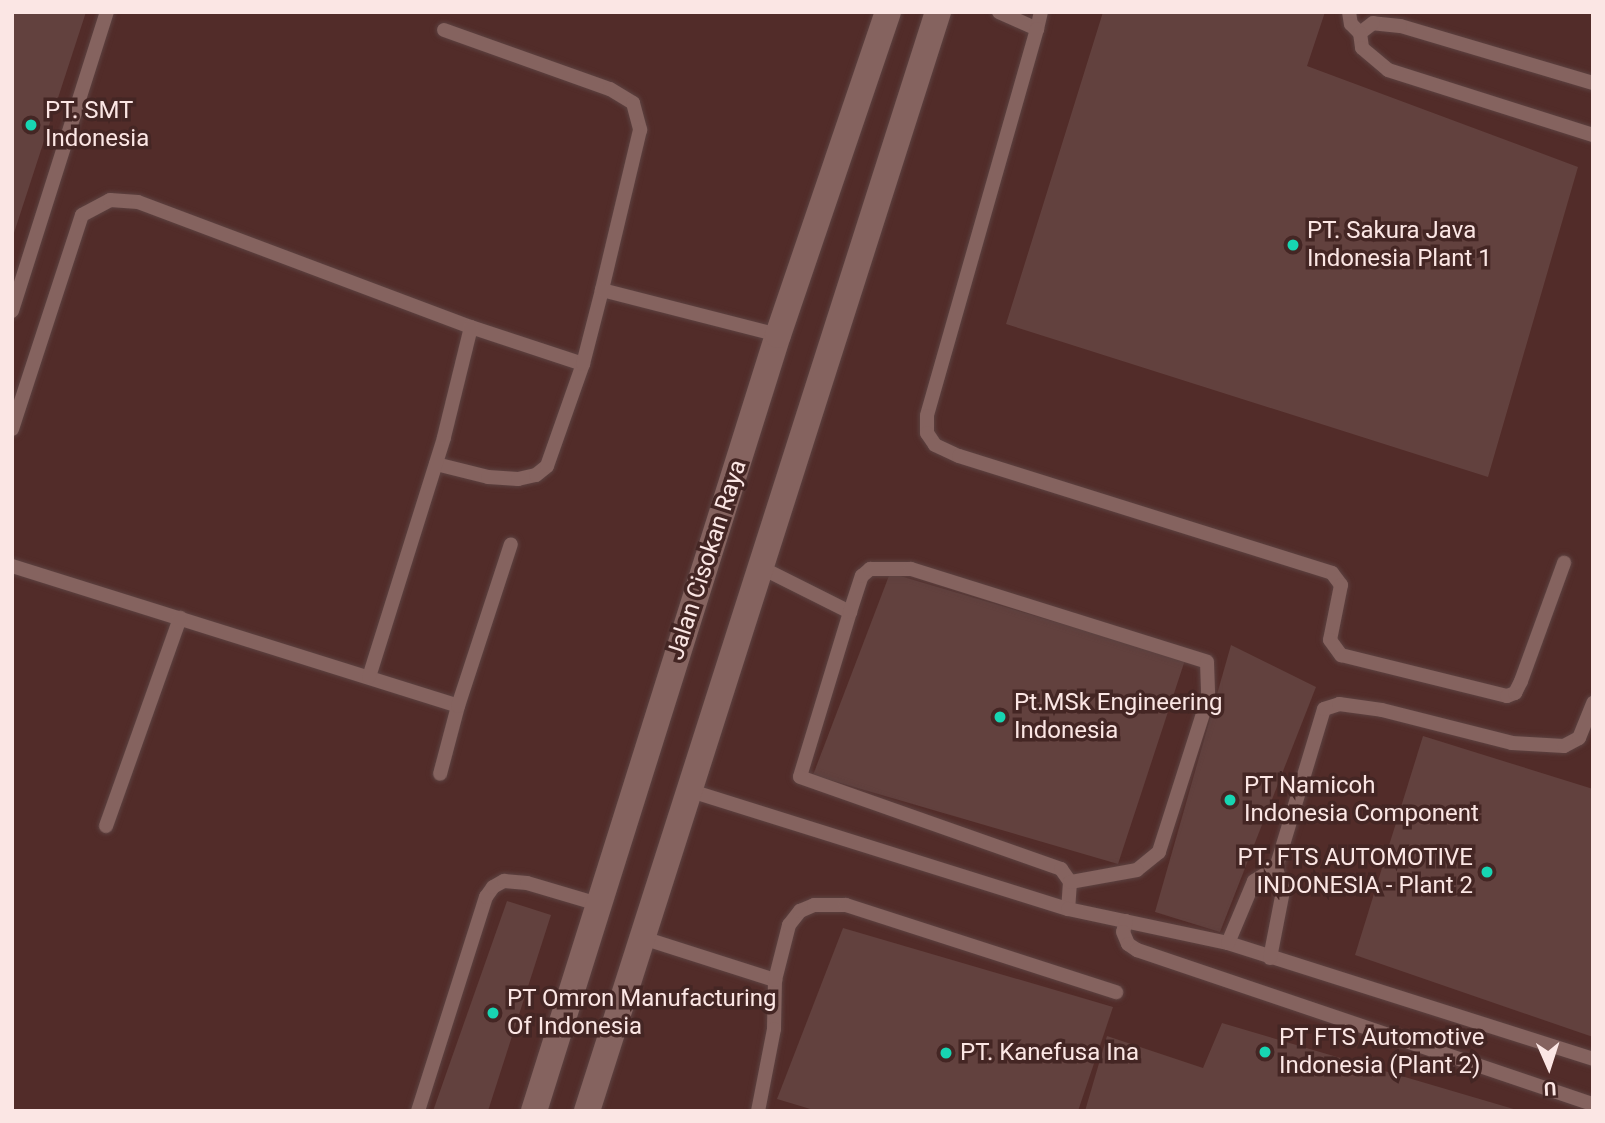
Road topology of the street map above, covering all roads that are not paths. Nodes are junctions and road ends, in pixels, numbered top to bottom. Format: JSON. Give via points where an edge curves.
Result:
{"nodes":[{"id":1,"x":107,"y":12,"type":"edge"},
{"id":2,"x":888,"y":12,"type":"edge"},
{"id":3,"x":938,"y":12,"type":"edge"},
{"id":4,"x":999,"y":12,"type":"edge"},
{"id":5,"x":1041,"y":12,"type":"edge"},
{"id":6,"x":1349,"y":12,"type":"edge"},
{"id":7,"x":1037,"y":29,"type":"junction"},
{"id":8,"x":444,"y":30,"type":"dead end"},
{"id":9,"x":1360,"y":33,"type":"junction"},
{"id":10,"x":1593,"y":83,"type":"edge"},
{"id":11,"x":1593,"y":135,"type":"edge"},
{"id":12,"x":602,"y":290,"type":"junction"},
{"id":13,"x":12,"y":311,"type":"edge"},
{"id":14,"x":471,"y":327,"type":"junction"},
{"id":15,"x":778,"y":335,"type":"junction"},
{"id":16,"x":583,"y":364,"type":"junction"},
{"id":17,"x":12,"y":429,"type":"edge"},
{"id":18,"x":436,"y":464,"type":"junction"},
{"id":19,"x":511,"y":544,"type":"dead end"},
{"id":20,"x":1564,"y":563,"type":"dead end"},
{"id":21,"x":12,"y":566,"type":"edge"},
{"id":22,"x":760,"y":567,"type":"junction"},
{"id":23,"x":850,"y":612,"type":"junction"},
{"id":24,"x":180,"y":618,"type":"junction"},
{"id":25,"x":369,"y":677,"type":"junction"},
{"id":26,"x":1593,"y":703,"type":"edge"},
{"id":27,"x":458,"y":706,"type":"junction"},
{"id":28,"x":440,"y":774,"type":"dead end"},
{"id":29,"x":691,"y":791,"type":"junction"},
{"id":30,"x":106,"y":826,"type":"dead end"},
{"id":31,"x":1276,"y":868,"type":"junction"},
{"id":32,"x":1070,"y":882,"type":"junction"},
{"id":33,"x":598,"y":904,"type":"junction"},
{"id":34,"x":1068,"y":909,"type":"junction"},
{"id":35,"x":1126,"y":921,"type":"junction"},
{"id":36,"x":643,"y":938,"type":"junction"},
{"id":37,"x":1228,"y":943,"type":"junction"},
{"id":38,"x":1270,"y":958,"type":"junction"},
{"id":39,"x":775,"y":979,"type":"junction"},
{"id":40,"x":1116,"y":992,"type":"dead end"},
{"id":41,"x":1593,"y":1059,"type":"edge"},
{"id":42,"x":1593,"y":1104,"type":"edge"},
{"id":43,"x":418,"y":1111,"type":"edge"},
{"id":44,"x":534,"y":1111,"type":"edge"},
{"id":45,"x":587,"y":1111,"type":"edge"},
{"id":46,"x":758,"y":1111,"type":"edge"}],
"edges":[{"from":1,"to":13,"type":"lane"},
{"from":2,"to":15,"type":"street","name":"Jalan Cisokan Raya"},
{"from":3,"to":22,"type":"street"},
{"from":4,"to":7,"type":"lane"},
{"from":5,"to":7,"type":"lane"},
{"from":6,"to":9,"type":"lane","via":[[1351,24]]},
{"from":7,"to":20,"type":"lane","via":[[928,415],[927,433],[935,445],[1332,573],[1341,585],[1330,640],[1341,655],[1507,696],[1515,693],[1521,681]]},
{"from":8,"to":12,"type":"lane","via":[[611,89],[633,103],[640,130]]},
{"from":9,"to":10,"type":"lane","via":[[1373,23],[1400,26]]},
{"from":9,"to":11,"type":"lane","via":[[1362,48],[1388,70]]},
{"from":12,"to":15,"type":"lane"},
{"from":12,"to":16,"type":"lane"},
{"from":14,"to":16,"type":"lane"},
{"from":14,"to":17,"type":"lane","via":[[138,202],[110,200],[82,215]]},
{"from":14,"to":18,"type":"lane"},
{"from":15,"to":33,"type":"street","name":"Jalan Cisokan Raya"},
{"from":16,"to":18,"type":"lane","via":[[547,466],[536,475],[488,477]]},
{"from":18,"to":25,"type":"lane"},
{"from":19,"to":27,"type":"lane"},
{"from":21,"to":24,"type":"lane"},
{"from":22,"to":23,"type":"lane"},
{"from":22,"to":29,"type":"street"},
{"from":23,"to":32,"type":"lane","via":[[800,777],[1061,869]]},
{"from":23,"to":32,"type":"lane","via":[[862,576],[870,569],[911,569],[1166,649],[1192,653],[1207,662],[1209,698],[1159,852],[1137,870]]},
{"from":24,"to":25,"type":"lane"},
{"from":24,"to":30,"type":"lane"},
{"from":25,"to":27,"type":"lane"},
{"from":26,"to":31,"type":"lane","via":[[1579,738],[1564,746],[1512,743],[1441,722],[1331,705],[1321,715]]},
{"from":27,"to":28,"type":"lane"},
{"from":29,"to":34,"type":"lane"},
{"from":29,"to":36,"type":"street"},
{"from":31,"to":37,"type":"lane","via":[[1254,881]]},
{"from":31,"to":38,"type":"lane","via":[[1283,891]]},
{"from":32,"to":34,"type":"lane"},
{"from":33,"to":43,"type":"lane","via":[[527,883],[504,881],[493,887]]},
{"from":33,"to":44,"type":"street","name":"Jalan Cisokan Raya"},
{"from":34,"to":35,"type":"lane"},
{"from":35,"to":37,"type":"lane"},
{"from":35,"to":42,"type":"lane","via":[[1123,933],[1137,950]]},
{"from":36,"to":39,"type":"lane"},
{"from":36,"to":45,"type":"street"},
{"from":37,"to":38,"type":"lane"},
{"from":38,"to":41,"type":"lane"},
{"from":39,"to":40,"type":"lane","via":[[789,925],[800,911],[814,905],[846,905]]},
{"from":39,"to":46,"type":"lane","via":[[774,1029]]}]}
